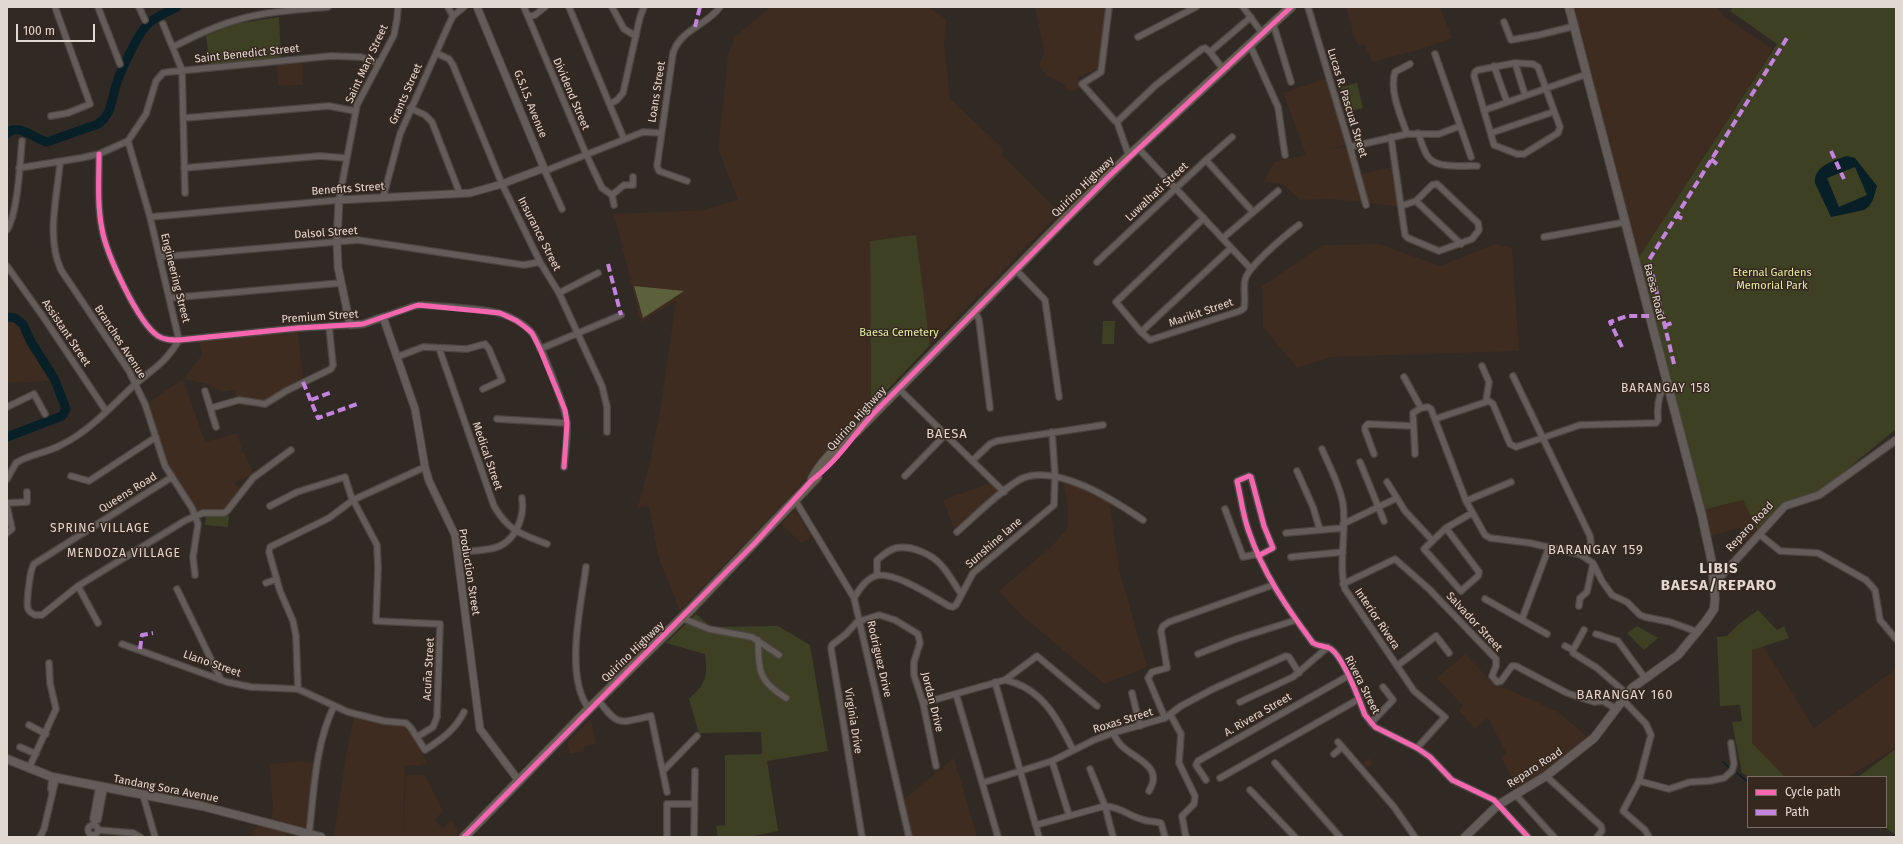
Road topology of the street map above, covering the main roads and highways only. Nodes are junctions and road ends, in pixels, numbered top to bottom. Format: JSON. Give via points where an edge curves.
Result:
{"nodes":[{"id":1,"x":1291,"y":7,"type":"edge"},
{"id":2,"x":1569,"y":7,"type":"edge"},
{"id":3,"x":1714,"y":584,"type":"joint"},
{"id":4,"x":7,"y":759,"type":"edge"},
{"id":5,"x":321,"y":837,"type":"edge"},
{"id":6,"x":464,"y":837,"type":"edge"},
{"id":7,"x":1466,"y":837,"type":"edge"}],
"edges":[{"from":1,"to":6,"type":"main road","name":"Quirino Highway","via":[[1129,156],[857,431],[844,440],[816,471],[812,480],[795,500],[689,611]]},
{"from":2,"to":3,"type":"main road","name":"Baesa Road","via":[[1702,516]]},
{"from":3,"to":7,"type":"main road","name":"Reparo Road","via":[[1714,609],[1678,655],[1638,682],[1594,738],[1546,776],[1498,805]]},
{"from":4,"to":5,"type":"main road","name":"Tandang Sora Avenue","via":[[54,777],[202,806]]}]}
